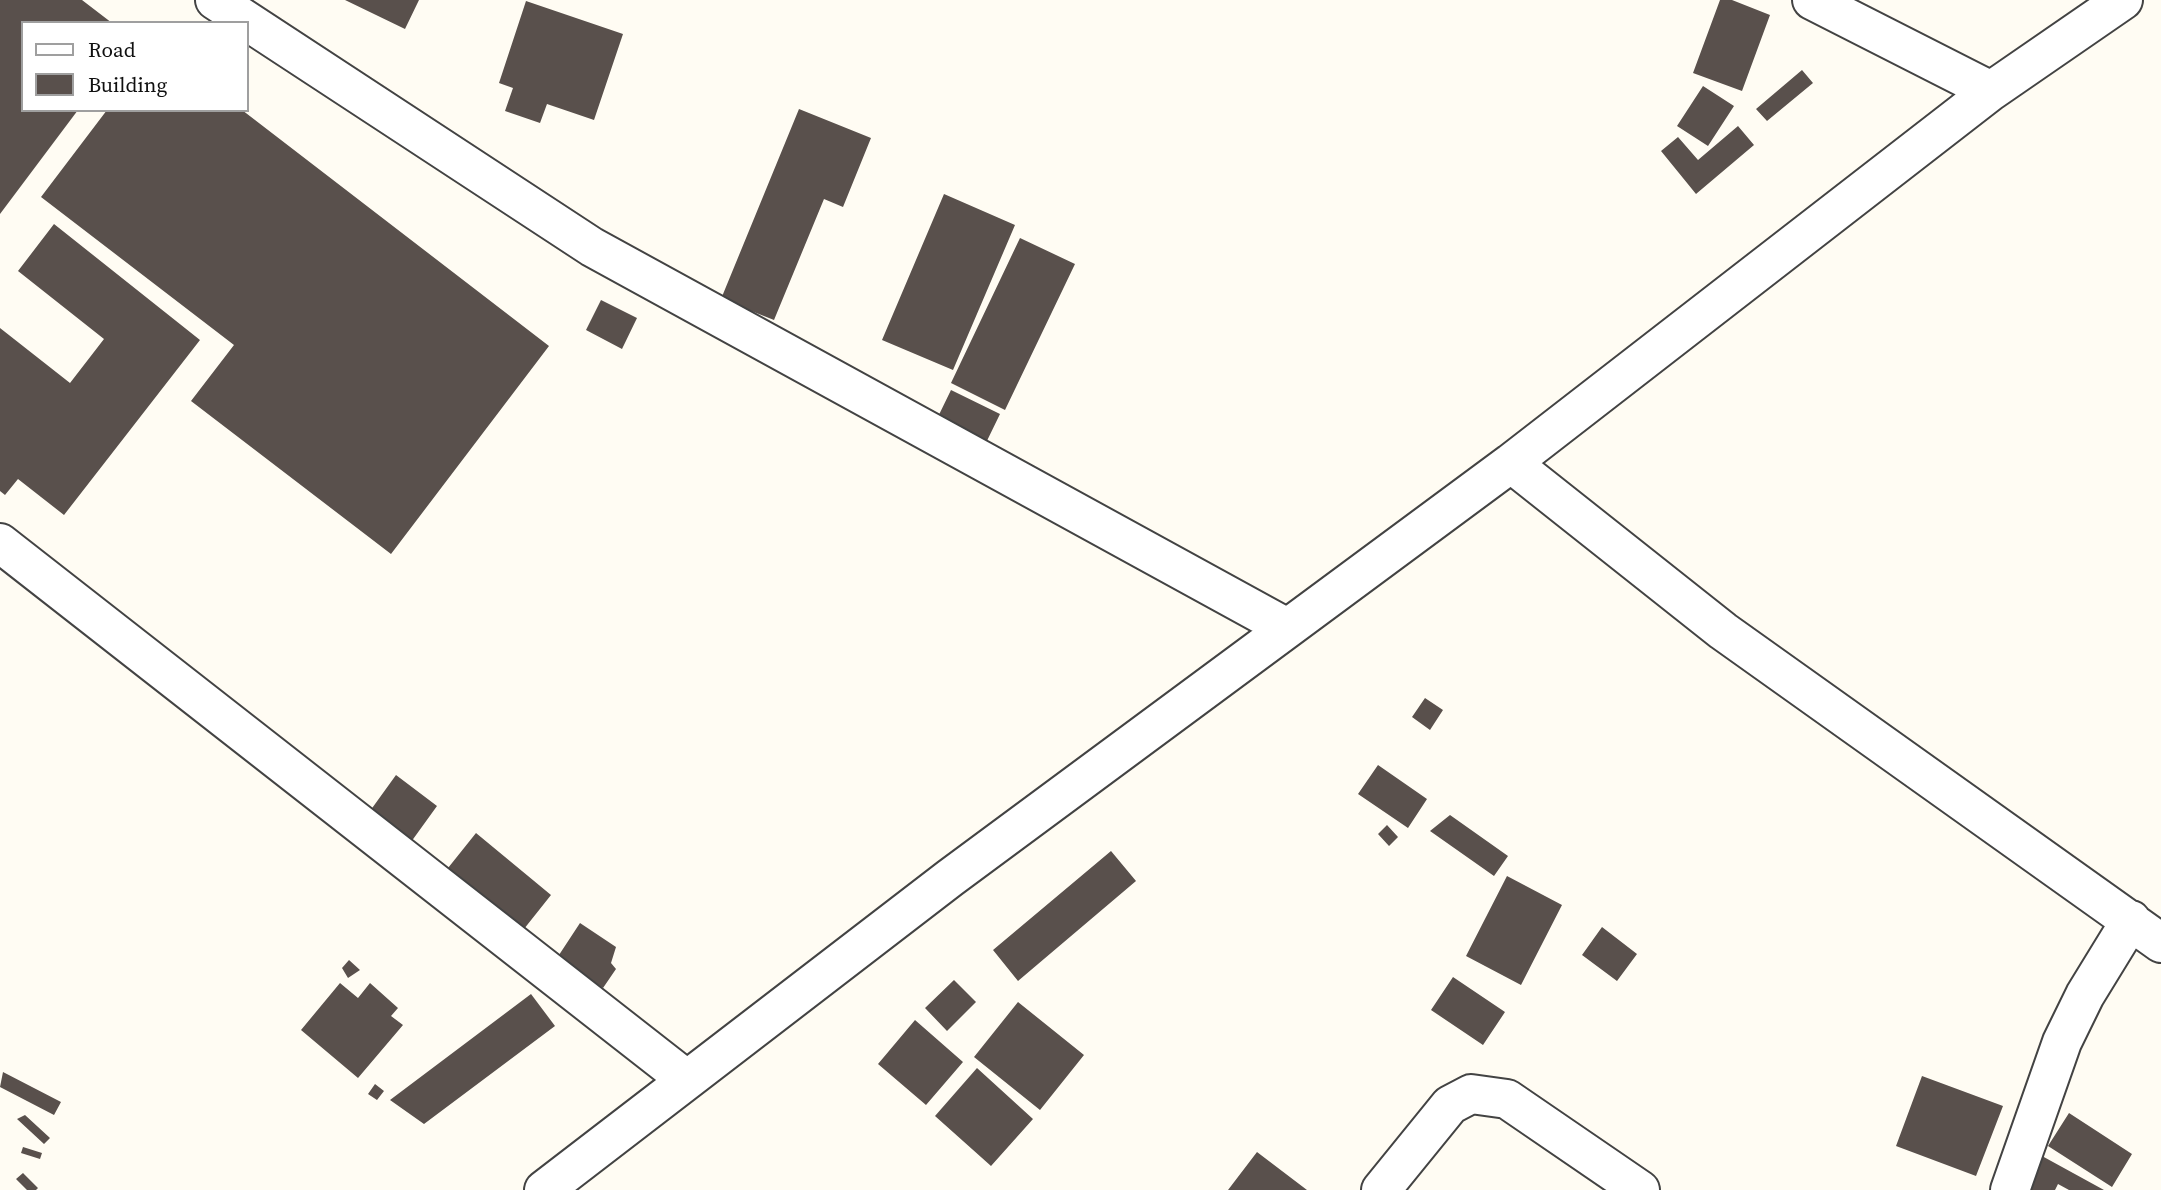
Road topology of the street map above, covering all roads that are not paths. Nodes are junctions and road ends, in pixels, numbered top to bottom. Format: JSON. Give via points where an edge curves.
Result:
{"nodes":[{"id":1,"x":215,"y":0,"type":"edge"},
{"id":2,"x":1812,"y":0,"type":"edge"},
{"id":3,"x":2123,"y":0,"type":"edge"},
{"id":4,"x":247,"y":21,"type":"edge"},
{"id":5,"x":248,"y":22,"type":"edge"},
{"id":6,"x":1991,"y":90,"type":"junction"},
{"id":7,"x":1511,"y":463,"type":"junction"},
{"id":8,"x":0,"y":543,"type":"edge"},
{"id":9,"x":1287,"y":628,"type":"junction"},
{"id":10,"x":2131,"y":920,"type":"junction"},
{"id":11,"x":2161,"y":943,"type":"edge"},
{"id":12,"x":687,"y":1080,"type":"junction"},
{"id":13,"x":544,"y":1190,"type":"edge"},
{"id":14,"x":1381,"y":1190,"type":"edge"},
{"id":15,"x":1640,"y":1190,"type":"edge"},
{"id":16,"x":2010,"y":1190,"type":"edge"}],
"edges":[{"from":1,"to":4,"type":"street"},
{"from":2,"to":6,"type":"street"},
{"from":3,"to":6,"type":"street"},
{"from":5,"to":9,"type":"street","via":[[592,247]]},
{"from":6,"to":7,"type":"street"},
{"from":7,"to":9,"type":"street"},
{"from":7,"to":10,"type":"street","via":[[1723,631]]},
{"from":8,"to":12,"type":"street"},
{"from":9,"to":12,"type":"street"},
{"from":10,"to":11,"type":"street"},
{"from":10,"to":16,"type":"street","via":[[2085,995],[2063,1042]]},
{"from":12,"to":13,"type":"street"},
{"from":14,"to":15,"type":"street","via":[[1450,1105],[1471,1094],[1507,1099]]}]}
